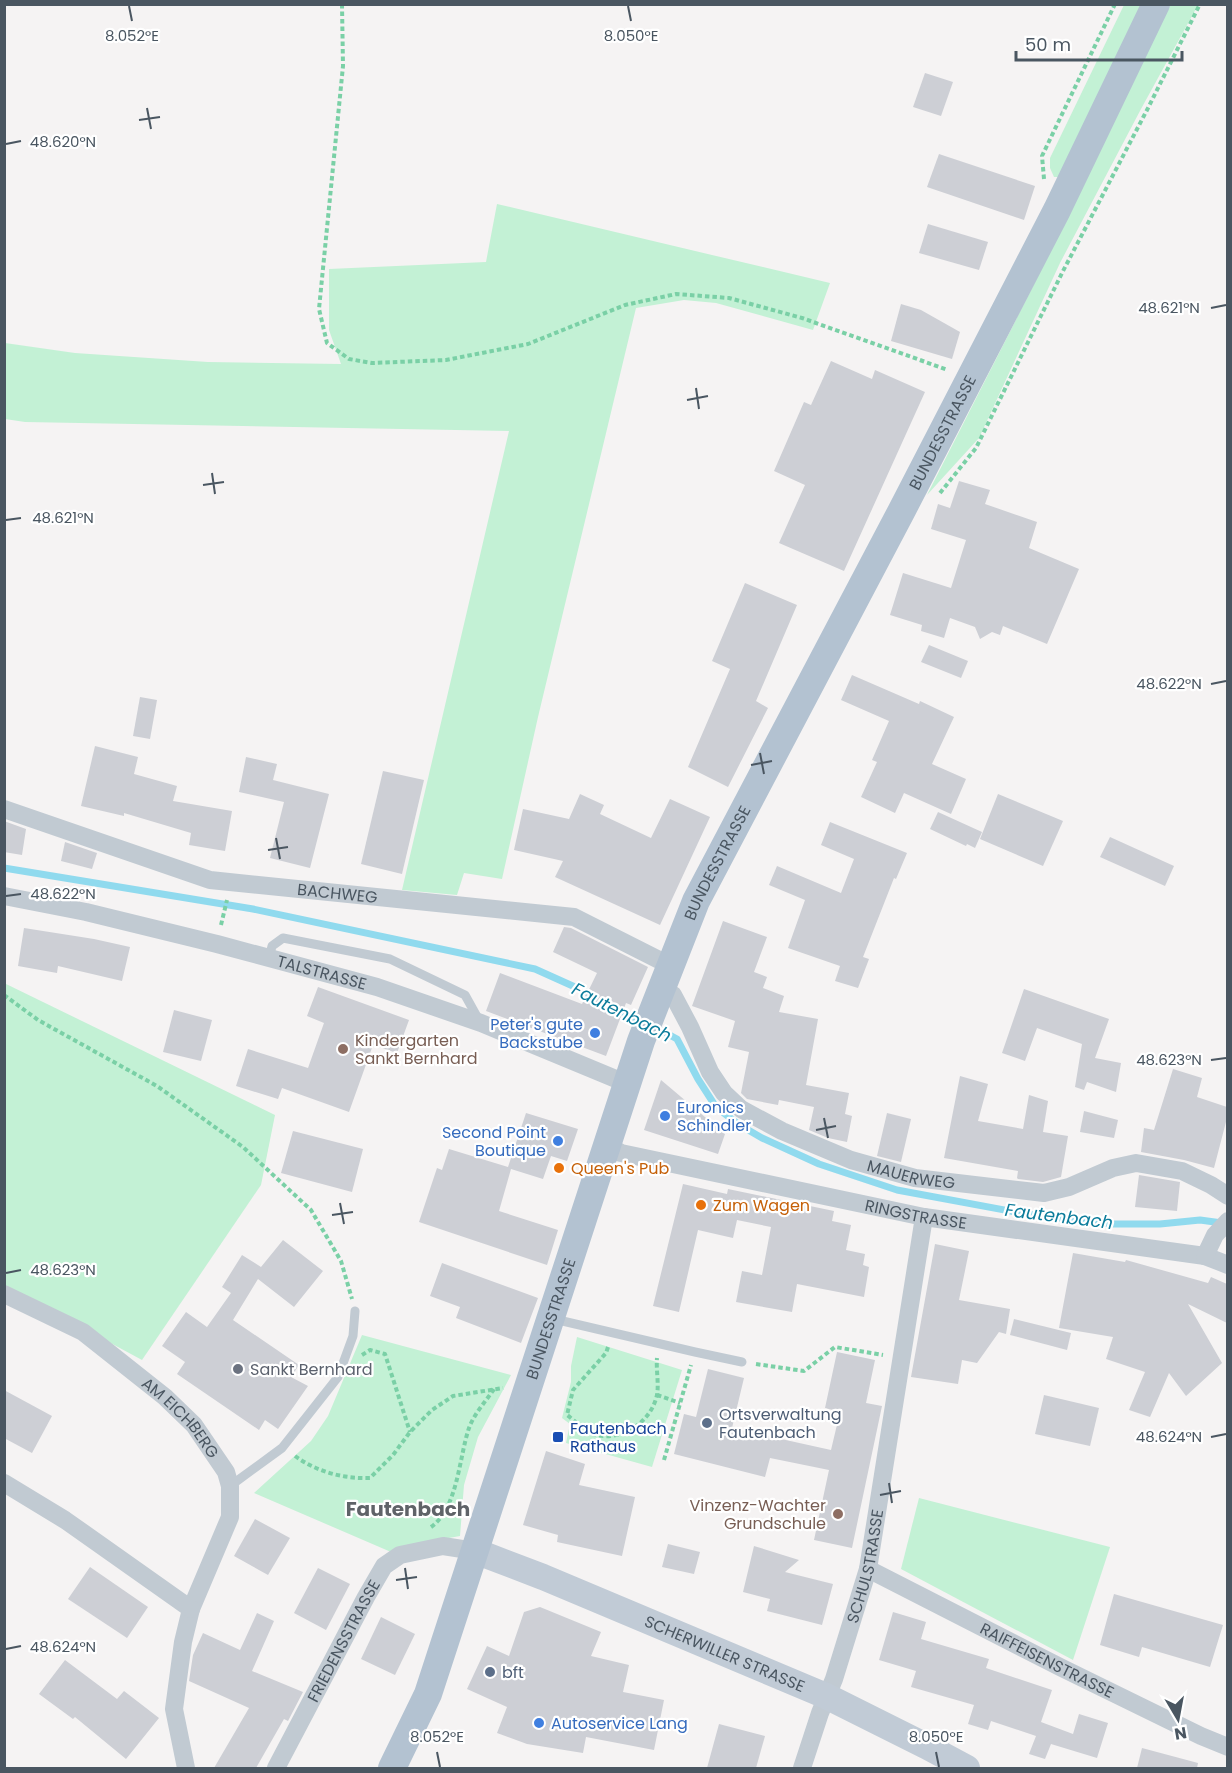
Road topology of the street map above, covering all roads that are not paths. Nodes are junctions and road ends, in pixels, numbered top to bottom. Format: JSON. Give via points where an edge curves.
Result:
{"nodes":[{"id":1,"x":1156,"y":4,"type":"edge"},
{"id":2,"x":4,"y":809,"type":"edge"},
{"id":3,"x":4,"y":896,"type":"edge"},
{"id":4,"x":269,"y":959,"type":"junction"},
{"id":5,"x":662,"y":989,"type":"junction"},
{"id":6,"x":481,"y":1023,"type":"junction"},
{"id":7,"x":628,"y":1084,"type":"junction"},
{"id":8,"x":608,"y":1146,"type":"junction"},
{"id":9,"x":1227,"y":1196,"type":"edge"},
{"id":10,"x":924,"y":1217,"type":"junction"},
{"id":11,"x":1227,"y":1221,"type":"edge"},
{"id":12,"x":1205,"y":1256,"type":"junction"},
{"id":13,"x":1227,"y":1265,"type":"edge"},
{"id":14,"x":4,"y":1294,"type":"edge"},
{"id":15,"x":355,"y":1311,"type":"road end"},
{"id":16,"x":551,"y":1318,"type":"junction"},
{"id":17,"x":742,"y":1362,"type":"road end"},
{"id":18,"x":4,"y":1483,"type":"edge"},
{"id":19,"x":230,"y":1486,"type":"junction"},
{"id":20,"x":475,"y":1551,"type":"junction"},
{"id":21,"x":868,"y":1569,"type":"junction"},
{"id":22,"x":191,"y":1609,"type":"junction"},
{"id":23,"x":826,"y":1696,"type":"junction"},
{"id":24,"x":1227,"y":1747,"type":"edge"},
{"id":25,"x":186,"y":1768,"type":"edge"},
{"id":26,"x":276,"y":1768,"type":"edge"},
{"id":27,"x":392,"y":1768,"type":"edge"},
{"id":28,"x":802,"y":1768,"type":"edge"},
{"id":29,"x":967,"y":1768,"type":"edge"}],
"edges":[{"from":1,"to":5,"type":"main road","name":"BUNDESSTRASSE","via":[[1057,210],[696,901]]},
{"from":2,"to":5,"type":"street","name":"BACHWEG","via":[[210,880],[574,917]]},
{"from":3,"to":4,"type":"street","name":"TALSTRASSE","via":[[97,915]]},
{"from":4,"to":6,"type":"street","name":"TALSTRASSE","via":[[377,987]]},
{"from":4,"to":6,"type":"lane","via":[[272,945],[283,938],[390,959],[465,995]]},
{"from":5,"to":7,"type":"main road","name":"BUNDESSTRASSE"},
{"from":5,"to":9,"type":"street","name":"MAUERWEG","via":[[673,995],[710,1072],[741,1109],[851,1160],[915,1178],[1044,1193],[1136,1163],[1182,1172]]},
{"from":6,"to":7,"type":"street","name":"TALSTRASSE"},
{"from":7,"to":8,"type":"main road","name":"BUNDESSTRASSE"},
{"from":8,"to":10,"type":"street","name":"RINGSTRASSE","via":[[621,1153]]},
{"from":8,"to":16,"type":"main road","name":"BUNDESSTRASSE"},
{"from":10,"to":12,"type":"street","name":"RINGSTRASSE"},
{"from":10,"to":21,"type":"street","name":"SCHULSTRASSE"},
{"from":11,"to":12,"type":"street"},
{"from":12,"to":13,"type":"street","name":"RINGSTRASSE"},
{"from":14,"to":19,"type":"street","name":"AM EICHBERG","via":[[83,1332],[165,1397],[194,1425],[226,1472]]},
{"from":15,"to":19,"type":"lane","via":[[353,1336],[338,1377],[282,1448]]},
{"from":16,"to":17,"type":"lane"},
{"from":16,"to":20,"type":"main road","name":"BUNDESSTRASSE"},
{"from":18,"to":22,"type":"street","via":[[65,1520]]},
{"from":19,"to":22,"type":"street","name":"AM EICHBERG","via":[[230,1517]]},
{"from":20,"to":23,"type":"street","name":"SCHERWILLER STRASSE"},
{"from":20,"to":26,"type":"street","name":"FRIEDENSSTRASSE","via":[[443,1546],[400,1555],[384,1566]]},
{"from":20,"to":27,"type":"main road","name":"BUNDESSTRASSE","via":[[428,1694]]},
{"from":21,"to":23,"type":"street","name":"SCHULSTRASSE"},
{"from":21,"to":24,"type":"street","name":"RAIFFEISENSTRASSE"},
{"from":22,"to":25,"type":"street","name":"AM EICHBERG","via":[[174,1709]]},
{"from":23,"to":28,"type":"street","name":"SCHULSTRASSE"},
{"from":23,"to":29,"type":"street","name":"SCHERWILLER STRASSE"}]}
